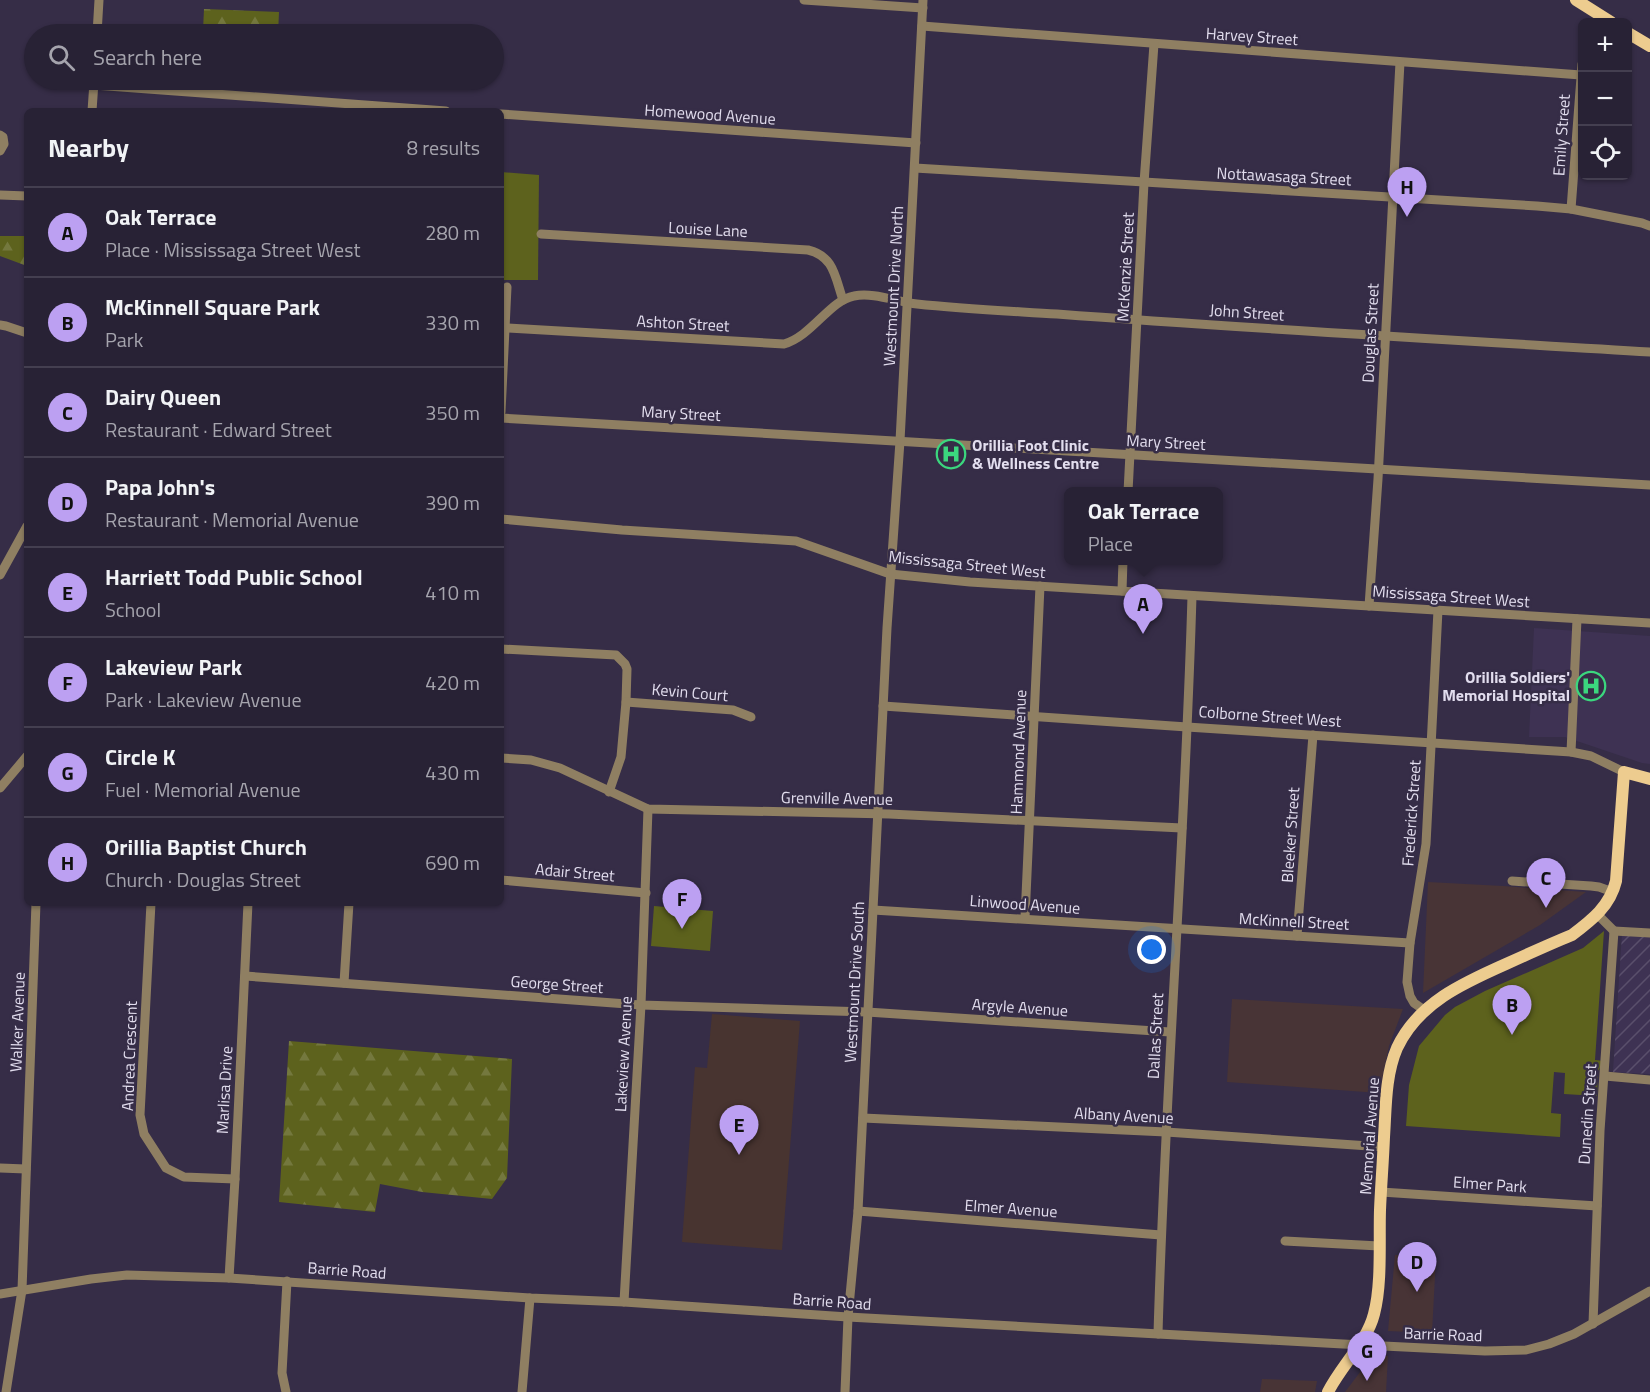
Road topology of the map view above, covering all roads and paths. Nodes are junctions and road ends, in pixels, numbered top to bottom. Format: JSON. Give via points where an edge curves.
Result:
{"nodes":[{"id":1,"x":99,"y":0,"type":"edge"},
{"id":2,"x":804,"y":0,"type":"edge"},
{"id":3,"x":1576,"y":0,"type":"edge"},
{"id":4,"x":923,"y":4,"type":"edge"},
{"id":5,"x":1605,"y":18,"type":"edge"},
{"id":6,"x":98,"y":24,"type":"edge"},
{"id":7,"x":922,"y":26,"type":"junction"},
{"id":8,"x":1632,"y":35,"type":"edge"},
{"id":9,"x":1154,"y":44,"type":"junction"},
{"id":10,"x":1650,"y":46,"type":"edge"},
{"id":11,"x":1400,"y":62,"type":"junction"},
{"id":12,"x":1578,"y":75,"type":"edge"},
{"id":13,"x":93,"y":90,"type":"edge"},
{"id":14,"x":191,"y":90,"type":"edge"},
{"id":15,"x":92,"y":108,"type":"edge"},
{"id":16,"x":410,"y":108,"type":"edge"},
{"id":17,"x":504,"y":114,"type":"edge"},
{"id":18,"x":1578,"y":115,"type":"edge"},
{"id":19,"x":0,"y":135,"type":"edge"},
{"id":20,"x":916,"y":143,"type":"junction"},
{"id":21,"x":0,"y":151,"type":"edge"},
{"id":22,"x":915,"y":168,"type":"junction"},
{"id":23,"x":1144,"y":183,"type":"junction"},
{"id":24,"x":0,"y":195,"type":"edge"},
{"id":25,"x":24,"y":196,"type":"edge"},
{"id":26,"x":1392,"y":197,"type":"junction"},
{"id":27,"x":1571,"y":209,"type":"junction"},
{"id":28,"x":1650,"y":226,"type":"edge"},
{"id":29,"x":541,"y":234,"type":"dead end"},
{"id":30,"x":507,"y":287,"type":"dead end"},
{"id":31,"x":843,"y":300,"type":"junction"},
{"id":32,"x":907,"y":302,"type":"junction"},
{"id":33,"x":1137,"y":320,"type":"junction"},
{"id":34,"x":0,"y":325,"type":"edge"},
{"id":35,"x":506,"y":328,"type":"junction"},
{"id":36,"x":24,"y":332,"type":"edge"},
{"id":37,"x":1384,"y":336,"type":"junction"},
{"id":38,"x":1650,"y":352,"type":"edge"},
{"id":39,"x":504,"y":362,"type":"edge"},
{"id":40,"x":504,"y":418,"type":"edge"},
{"id":41,"x":900,"y":441,"type":"junction"},
{"id":42,"x":1130,"y":455,"type":"junction"},
{"id":43,"x":1378,"y":470,"type":"junction"},
{"id":44,"x":1650,"y":486,"type":"edge"},
{"id":45,"x":1128,"y":487,"type":"edge"},
{"id":46,"x":504,"y":519,"type":"edge"},
{"id":47,"x":24,"y":531,"type":"edge"},
{"id":48,"x":1124,"y":565,"type":"edge"},
{"id":49,"x":0,"y":574,"type":"edge"},
{"id":50,"x":890,"y":574,"type":"junction"},
{"id":51,"x":1040,"y":586,"type":"junction"},
{"id":52,"x":1122,"y":591,"type":"junction"},
{"id":53,"x":1192,"y":596,"type":"junction"},
{"id":54,"x":1369,"y":606,"type":"junction"},
{"id":55,"x":1438,"y":610,"type":"junction"},
{"id":56,"x":1577,"y":619,"type":"junction"},
{"id":57,"x":1650,"y":623,"type":"edge"},
{"id":58,"x":504,"y":649,"type":"edge"},
{"id":59,"x":626,"y":702,"type":"junction"},
{"id":60,"x":883,"y":706,"type":"junction"},
{"id":61,"x":1033,"y":716,"type":"junction"},
{"id":62,"x":751,"y":717,"type":"dead end"},
{"id":63,"x":1187,"y":728,"type":"junction"},
{"id":64,"x":1312,"y":735,"type":"junction"},
{"id":65,"x":1431,"y":743,"type":"junction"},
{"id":66,"x":1571,"y":752,"type":"junction"},
{"id":67,"x":504,"y":758,"type":"edge"},
{"id":68,"x":24,"y":764,"type":"edge"},
{"id":69,"x":1624,"y":772,"type":"junction"},
{"id":70,"x":1650,"y":779,"type":"edge"},
{"id":71,"x":0,"y":788,"type":"edge"},
{"id":72,"x":609,"y":792,"type":"junction"},
{"id":73,"x":648,"y":809,"type":"junction"},
{"id":74,"x":878,"y":813,"type":"junction"},
{"id":75,"x":1031,"y":821,"type":"junction"},
{"id":76,"x":1182,"y":828,"type":"junction"},
{"id":77,"x":504,"y":880,"type":"edge"},
{"id":78,"x":1512,"y":881,"type":"dead end"},
{"id":79,"x":1613,"y":892,"type":"junction"},
{"id":80,"x":646,"y":893,"type":"junction"},
{"id":81,"x":36,"y":906,"type":"edge"},
{"id":82,"x":151,"y":906,"type":"edge"},
{"id":83,"x":248,"y":906,"type":"edge"},
{"id":84,"x":349,"y":906,"type":"edge"},
{"id":85,"x":873,"y":910,"type":"junction"},
{"id":86,"x":1597,"y":914,"type":"junction"},
{"id":87,"x":1025,"y":918,"type":"junction"},
{"id":88,"x":1176,"y":929,"type":"junction"},
{"id":89,"x":1614,"y":931,"type":"junction"},
{"id":90,"x":1650,"y":933,"type":"edge"},
{"id":91,"x":1298,"y":936,"type":"junction"},
{"id":92,"x":1410,"y":943,"type":"junction"},
{"id":93,"x":244,"y":976,"type":"junction"},
{"id":94,"x":344,"y":983,"type":"junction"},
{"id":95,"x":641,"y":1005,"type":"junction"},
{"id":96,"x":1425,"y":1010,"type":"junction"},
{"id":97,"x":867,"y":1012,"type":"junction"},
{"id":98,"x":1170,"y":1032,"type":"junction"},
{"id":99,"x":1605,"y":1076,"type":"junction"},
{"id":100,"x":1650,"y":1080,"type":"edge"},
{"id":101,"x":863,"y":1118,"type":"junction"},
{"id":102,"x":1166,"y":1132,"type":"junction"},
{"id":103,"x":1384,"y":1147,"type":"junction"},
{"id":104,"x":0,"y":1168,"type":"edge"},
{"id":105,"x":26,"y":1169,"type":"junction"},
{"id":106,"x":235,"y":1179,"type":"junction"},
{"id":107,"x":1381,"y":1192,"type":"junction"},
{"id":108,"x":1597,"y":1206,"type":"junction"},
{"id":109,"x":858,"y":1211,"type":"junction"},
{"id":110,"x":1161,"y":1234,"type":"junction"},
{"id":111,"x":1285,"y":1241,"type":"dead end"},
{"id":112,"x":1379,"y":1246,"type":"junction"},
{"id":113,"x":229,"y":1278,"type":"junction"},
{"id":114,"x":287,"y":1281,"type":"junction"},
{"id":115,"x":22,"y":1290,"type":"junction"},
{"id":116,"x":1650,"y":1291,"type":"edge"},
{"id":117,"x":0,"y":1294,"type":"edge"},
{"id":118,"x":530,"y":1298,"type":"junction"},
{"id":119,"x":624,"y":1302,"type":"junction"},
{"id":120,"x":848,"y":1317,"type":"junction"},
{"id":121,"x":1593,"y":1324,"type":"junction"},
{"id":122,"x":1158,"y":1334,"type":"junction"},
{"id":123,"x":1358,"y":1345,"type":"junction"},
{"id":124,"x":6,"y":1392,"type":"edge"},
{"id":125,"x":286,"y":1392,"type":"edge"},
{"id":126,"x":522,"y":1392,"type":"edge"},
{"id":127,"x":845,"y":1392,"type":"edge"},
{"id":128,"x":1328,"y":1392,"type":"edge"}],
"edges":[{"from":1,"to":6,"type":"street"},
{"from":2,"to":4,"type":"street"},
{"from":3,"to":5,"type":"main road"},
{"from":4,"to":7,"type":"street","name":"Westmount Drive North"},
{"from":7,"to":9,"type":"street","name":"Harvey Street"},
{"from":7,"to":20,"type":"street","name":"Westmount Drive North"},
{"from":8,"to":10,"type":"main road"},
{"from":9,"to":11,"type":"street","name":"Harvey Street"},
{"from":9,"to":23,"type":"street","name":"McKenzie Street"},
{"from":11,"to":12,"type":"street","name":"Harvey Street"},
{"from":11,"to":26,"type":"street","name":"Douglas Street"},
{"from":13,"to":15,"type":"street"},
{"from":14,"to":16,"type":"street"},
{"from":17,"to":20,"type":"street","name":"Homewood Avenue"},
{"from":18,"to":27,"type":"street","name":"Emily Street"},
{"from":19,"to":21,"type":"street","via":[[4,144]]},
{"from":20,"to":22,"type":"street","name":"Westmount Drive North"},
{"from":22,"to":23,"type":"street","name":"Nottawasaga Street"},
{"from":22,"to":32,"type":"street","name":"Westmount Drive North"},
{"from":23,"to":26,"type":"street","name":"Nottawasaga Street"},
{"from":23,"to":33,"type":"street","name":"McKenzie Street"},
{"from":24,"to":25,"type":"street"},
{"from":26,"to":27,"type":"street","name":"Nottawasaga Street"},
{"from":26,"to":37,"type":"street","name":"Douglas Street"},
{"from":27,"to":28,"type":"street","name":"Nottawasaga Street"},
{"from":29,"to":31,"type":"street","name":"Louise Lane","via":[[808,250],[830,262]]},
{"from":30,"to":35,"type":"street"},
{"from":31,"to":32,"type":"street","name":"John Street","via":[[868,296]]},
{"from":31,"to":35,"type":"street","name":"Ashton Street","via":[[795,341],[784,344]]},
{"from":32,"to":33,"type":"street","name":"John Street"},
{"from":32,"to":41,"type":"street","name":"Westmount Drive North"},
{"from":33,"to":37,"type":"street","name":"John Street"},
{"from":33,"to":42,"type":"street","name":"McKenzie Street"},
{"from":34,"to":36,"type":"street"},
{"from":35,"to":39,"type":"street"},
{"from":37,"to":38,"type":"street","name":"John Street"},
{"from":37,"to":43,"type":"street","name":"Douglas Street"},
{"from":40,"to":41,"type":"street","name":"Mary Street"},
{"from":41,"to":42,"type":"street","name":"Mary Street"},
{"from":41,"to":50,"type":"street","name":"Westmount Drive North"},
{"from":42,"to":43,"type":"street","name":"Mary Street"},
{"from":42,"to":45,"type":"street","name":"McKenzie Street"},
{"from":43,"to":44,"type":"street","name":"Mary Street"},
{"from":43,"to":54,"type":"street","name":"Douglas Street"},
{"from":46,"to":50,"type":"street","name":"Mississaga Street West","via":[[796,541]]},
{"from":47,"to":49,"type":"street"},
{"from":48,"to":52,"type":"street"},
{"from":50,"to":51,"type":"street","name":"Mississaga Street West"},
{"from":50,"to":60,"type":"street","name":"Westmount Drive South"},
{"from":51,"to":52,"type":"street","name":"Mississaga Street West"},
{"from":51,"to":61,"type":"street","name":"Hammond Avenue"},
{"from":52,"to":53,"type":"street","name":"Mississaga Street West"},
{"from":53,"to":54,"type":"street","name":"Mississaga Street West"},
{"from":53,"to":63,"type":"street","name":"Dallas Street"},
{"from":54,"to":55,"type":"street","name":"Mississaga Street West"},
{"from":55,"to":56,"type":"street","name":"Mississaga Street West"},
{"from":55,"to":65,"type":"street","name":"Frederick Street"},
{"from":56,"to":57,"type":"street","name":"Mississaga Street West"},
{"from":56,"to":66,"type":"street"},
{"from":58,"to":59,"type":"street","via":[[616,655],[627,669]]},
{"from":59,"to":62,"type":"street","name":"Kevin Court","via":[[733,710]]},
{"from":59,"to":72,"type":"street","via":[[621,757]]},
{"from":60,"to":61,"type":"street","name":"Colborne Street West"},
{"from":60,"to":74,"type":"street","name":"Westmount Drive South"},
{"from":61,"to":63,"type":"street","name":"Colborne Street West"},
{"from":61,"to":75,"type":"street","name":"Hammond Avenue"},
{"from":63,"to":64,"type":"street","name":"Colborne Street West"},
{"from":63,"to":76,"type":"street","name":"Dallas Street"},
{"from":64,"to":65,"type":"street","name":"Colborne Street West"},
{"from":64,"to":91,"type":"street","name":"Bleeker Street"},
{"from":65,"to":66,"type":"street","name":"Colborne Street West"},
{"from":65,"to":92,"type":"street","name":"Frederick Street","via":[[1426,844]]},
{"from":66,"to":69,"type":"street","name":"Colborne Street West","via":[[1591,756]]},
{"from":67,"to":72,"type":"street","name":"Grenville Avenue","via":[[546,763]]},
{"from":68,"to":71,"type":"street"},
{"from":69,"to":70,"type":"main road","name":"Colborne Street West"},
{"from":69,"to":79,"type":"main road","name":"Memorial Avenue"},
{"from":72,"to":73,"type":"street","name":"Grenville Avenue"},
{"from":73,"to":74,"type":"street","name":"Grenville Avenue"},
{"from":73,"to":80,"type":"street","name":"Lakeview Avenue"},
{"from":74,"to":75,"type":"street","name":"Grenville Avenue"},
{"from":74,"to":85,"type":"street","name":"Westmount Drive South"},
{"from":75,"to":76,"type":"street","name":"Grenville Avenue"},
{"from":75,"to":87,"type":"street","name":"Hammond Avenue"},
{"from":76,"to":88,"type":"street","name":"Dallas Street"},
{"from":77,"to":80,"type":"street","name":"Adair Street"},
{"from":78,"to":79,"type":"street","via":[[1591,886]]},
{"from":79,"to":86,"type":"main road","name":"Memorial Avenue"},
{"from":80,"to":95,"type":"street","name":"Lakeview Avenue"},
{"from":81,"to":105,"type":"street","name":"Walker Avenue"},
{"from":82,"to":106,"type":"street","name":"Andrea Crescent","via":[[140,1115],[144,1134],[165,1168],[184,1177]]},
{"from":83,"to":93,"type":"street","name":"Marlisa Drive"},
{"from":84,"to":94,"type":"street"},
{"from":85,"to":87,"type":"street","name":"Linwood Avenue"},
{"from":85,"to":97,"type":"street","name":"Westmount Drive South"},
{"from":86,"to":89,"type":"street"},
{"from":86,"to":96,"type":"main road","name":"Memorial Avenue","via":[[1572,935],[1472,979]]},
{"from":87,"to":88,"type":"street","name":"Linwood Avenue"},
{"from":88,"to":91,"type":"street","name":"McKinnell Street"},
{"from":88,"to":98,"type":"street","name":"Dallas Street"},
{"from":89,"to":90,"type":"street"},
{"from":89,"to":99,"type":"street","name":"Dunedin Street"},
{"from":91,"to":92,"type":"street","name":"McKinnell Street"},
{"from":92,"to":96,"type":"street","name":"Frederick Street","via":[[1410,996]]},
{"from":93,"to":94,"type":"street","name":"George Street"},
{"from":93,"to":106,"type":"street","name":"Marlisa Drive"},
{"from":94,"to":95,"type":"street","name":"George Street"},
{"from":95,"to":97,"type":"street","name":"George Street"},
{"from":95,"to":119,"type":"street","name":"Lakeview Avenue"},
{"from":96,"to":103,"type":"main road","name":"Memorial Avenue","via":[[1409,1027],[1391,1066]]},
{"from":97,"to":98,"type":"street","name":"Argyle Avenue"},
{"from":97,"to":101,"type":"street","name":"Westmount Drive South"},
{"from":98,"to":102,"type":"street","name":"Dallas Street"},
{"from":99,"to":100,"type":"street"},
{"from":99,"to":108,"type":"street","name":"Dunedin Street"},
{"from":101,"to":102,"type":"street","name":"Albany Avenue"},
{"from":101,"to":109,"type":"street","name":"Westmount Drive South"},
{"from":102,"to":103,"type":"street","name":"Albany Avenue"},
{"from":102,"to":110,"type":"street","name":"Dallas Street"},
{"from":103,"to":107,"type":"main road","name":"Memorial Avenue"},
{"from":104,"to":105,"type":"street"},
{"from":105,"to":115,"type":"street","name":"Walker Avenue"},
{"from":106,"to":113,"type":"street","name":"Marlisa Drive"},
{"from":107,"to":108,"type":"street","name":"Elmer Park"},
{"from":107,"to":112,"type":"main road","name":"Memorial Avenue"},
{"from":108,"to":121,"type":"street","name":"Dunedin Street"},
{"from":109,"to":110,"type":"street","name":"Elmer Avenue"},
{"from":109,"to":120,"type":"street","name":"Westmount Drive South"},
{"from":110,"to":122,"type":"street","name":"Dallas Street"},
{"from":111,"to":112,"type":"street"},
{"from":112,"to":123,"type":"main road","name":"Memorial Avenue","via":[[1375,1312]]},
{"from":113,"to":114,"type":"street","name":"Barrie Road"},
{"from":113,"to":115,"type":"street","name":"Barrie Road","via":[[127,1275]]},
{"from":114,"to":118,"type":"street","name":"Barrie Road"},
{"from":114,"to":125,"type":"street","via":[[282,1372]]},
{"from":115,"to":117,"type":"street","name":"Barrie Road"},
{"from":115,"to":124,"type":"street","name":"Walker Avenue"},
{"from":116,"to":121,"type":"street","name":"Barrie Road"},
{"from":118,"to":119,"type":"street","name":"Barrie Road"},
{"from":118,"to":126,"type":"street"},
{"from":119,"to":120,"type":"street","name":"Barrie Road"},
{"from":120,"to":122,"type":"street","name":"Barrie Road"},
{"from":120,"to":127,"type":"street","name":"Westmount Drive South"},
{"from":121,"to":123,"type":"street","name":"Barrie Road","via":[[1526,1350]]},
{"from":122,"to":123,"type":"street","name":"Barrie Road"},
{"from":123,"to":128,"type":"main road","name":"Memorial Avenue"}]}
